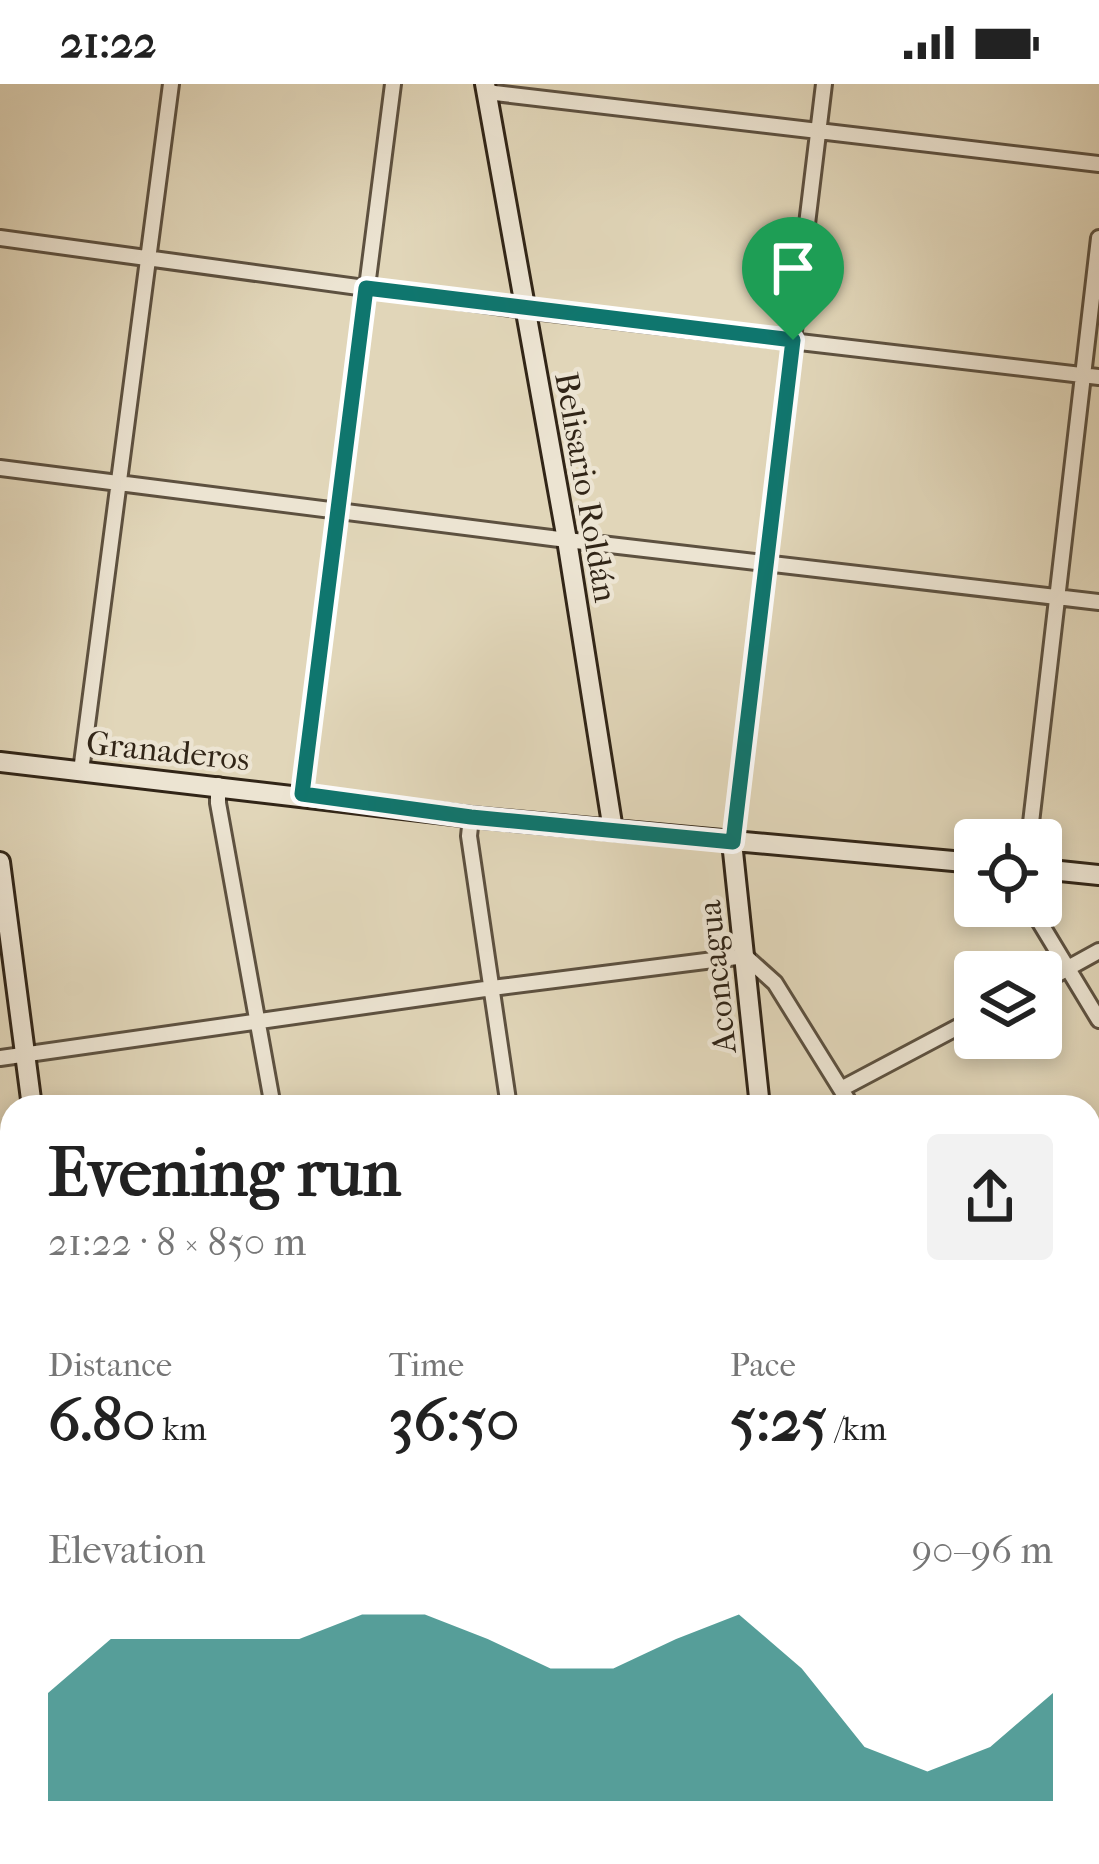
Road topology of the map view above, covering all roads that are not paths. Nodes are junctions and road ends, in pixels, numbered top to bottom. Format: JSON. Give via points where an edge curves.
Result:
{"nodes":[{"id":1,"x":172,"y":84,"type":"edge"},
{"id":2,"x":393,"y":84,"type":"edge"},
{"id":3,"x":824,"y":84,"type":"edge"},
{"id":4,"x":485,"y":88,"type":"edge"},
{"id":5,"x":818,"y":130,"type":"junction"},
{"id":6,"x":1099,"y":164,"type":"edge"},
{"id":7,"x":0,"y":238,"type":"edge"},
{"id":8,"x":1099,"y":238,"type":"edge"},
{"id":9,"x":149,"y":259,"type":"junction"},
{"id":10,"x":366,"y":288,"type":"junction"},
{"id":11,"x":526,"y":310,"type":"junction"},
{"id":12,"x":793,"y":340,"type":"junction"},
{"id":13,"x":1091,"y":376,"type":"edge"},
{"id":14,"x":1099,"y":391,"type":"edge"},
{"id":15,"x":0,"y":468,"type":"edge"},
{"id":16,"x":121,"y":483,"type":"junction"},
{"id":17,"x":340,"y":510,"type":"junction"},
{"id":18,"x":567,"y":540,"type":"junction"},
{"id":19,"x":767,"y":564,"type":"junction"},
{"id":20,"x":1058,"y":597,"type":"junction"},
{"id":21,"x":1099,"y":602,"type":"edge"},
{"id":22,"x":0,"y":762,"type":"edge"},
{"id":23,"x":81,"y":771,"type":"junction"},
{"id":24,"x":218,"y":785,"type":"junction"},
{"id":25,"x":302,"y":794,"type":"junction"},
{"id":26,"x":471,"y":817,"type":"junction"},
{"id":27,"x":1032,"y":819,"type":"edge"},
{"id":28,"x":614,"y":830,"type":"junction"},
{"id":29,"x":733,"y":842,"type":"junction"},
{"id":30,"x":954,"y":861,"type":"edge"},
{"id":31,"x":0,"y":862,"type":"edge"},
{"id":32,"x":1062,"y":871,"type":"edge"},
{"id":33,"x":1099,"y":875,"type":"edge"},
{"id":34,"x":1043,"y":927,"type":"edge"},
{"id":35,"x":1099,"y":951,"type":"edge"},
{"id":36,"x":745,"y":956,"type":"junction"},
{"id":37,"x":1068,"y":969,"type":"junction"},
{"id":38,"x":1062,"y":972,"type":"edge"},
{"id":39,"x":492,"y":988,"type":"junction"},
{"id":40,"x":1099,"y":1020,"type":"edge"},
{"id":41,"x":260,"y":1024,"type":"junction"},
{"id":42,"x":954,"y":1029,"type":"edge"},
{"id":43,"x":26,"y":1055,"type":"junction"},
{"id":44,"x":0,"y":1058,"type":"edge"},
{"id":45,"x":841,"y":1089,"type":"junction"},
{"id":46,"x":31,"y":1095,"type":"edge"},
{"id":47,"x":271,"y":1095,"type":"edge"},
{"id":48,"x":507,"y":1095,"type":"edge"},
{"id":49,"x":759,"y":1095,"type":"edge"},
{"id":50,"x":845,"y":1095,"type":"edge"}],
"edges":[{"from":1,"to":9,"type":"street"},
{"from":2,"to":10,"type":"street"},
{"from":3,"to":5,"type":"street"},
{"from":4,"to":5,"type":"street"},
{"from":4,"to":11,"type":"street","name":"Belisario Roldán"},
{"from":5,"to":6,"type":"street"},
{"from":5,"to":12,"type":"street"},
{"from":7,"to":9,"type":"street"},
{"from":8,"to":13,"type":"street"},
{"from":9,"to":10,"type":"street"},
{"from":9,"to":16,"type":"street"},
{"from":10,"to":11,"type":"street"},
{"from":10,"to":17,"type":"street"},
{"from":11,"to":12,"type":"street"},
{"from":11,"to":18,"type":"street","name":"Belisario Roldán"},
{"from":12,"to":13,"type":"street"},
{"from":12,"to":19,"type":"street"},
{"from":13,"to":14,"type":"street"},
{"from":13,"to":20,"type":"street"},
{"from":15,"to":16,"type":"street"},
{"from":16,"to":17,"type":"street"},
{"from":16,"to":23,"type":"street"},
{"from":17,"to":18,"type":"street"},
{"from":17,"to":25,"type":"street"},
{"from":18,"to":19,"type":"street"},
{"from":18,"to":28,"type":"street","name":"Belisario Roldán"},
{"from":19,"to":20,"type":"street"},
{"from":19,"to":29,"type":"street"},
{"from":20,"to":21,"type":"street"},
{"from":20,"to":27,"type":"street"},
{"from":22,"to":23,"type":"street","name":"Granaderos"},
{"from":23,"to":24,"type":"street","name":"Granaderos"},
{"from":24,"to":25,"type":"street","name":"Granaderos"},
{"from":24,"to":41,"type":"street"},
{"from":25,"to":26,"type":"street","name":"Granaderos"},
{"from":26,"to":28,"type":"street","name":"Granaderos"},
{"from":26,"to":39,"type":"street"},
{"from":28,"to":29,"type":"street","name":"Granaderos"},
{"from":29,"to":30,"type":"street","name":"Granaderos"},
{"from":29,"to":36,"type":"street","name":"Aconcagua"},
{"from":31,"to":43,"type":"street"},
{"from":32,"to":33,"type":"street"},
{"from":34,"to":37,"type":"street"},
{"from":35,"to":37,"type":"street"},
{"from":36,"to":39,"type":"street"},
{"from":36,"to":45,"type":"street","via":[[775,983]]},
{"from":36,"to":49,"type":"street","name":"Aconcagua"},
{"from":37,"to":38,"type":"street"},
{"from":37,"to":40,"type":"street"},
{"from":39,"to":41,"type":"street"},
{"from":39,"to":48,"type":"street"},
{"from":41,"to":43,"type":"street"},
{"from":41,"to":47,"type":"street"},
{"from":42,"to":45,"type":"street"},
{"from":43,"to":44,"type":"street"},
{"from":43,"to":46,"type":"street"},
{"from":45,"to":50,"type":"street"}]}
